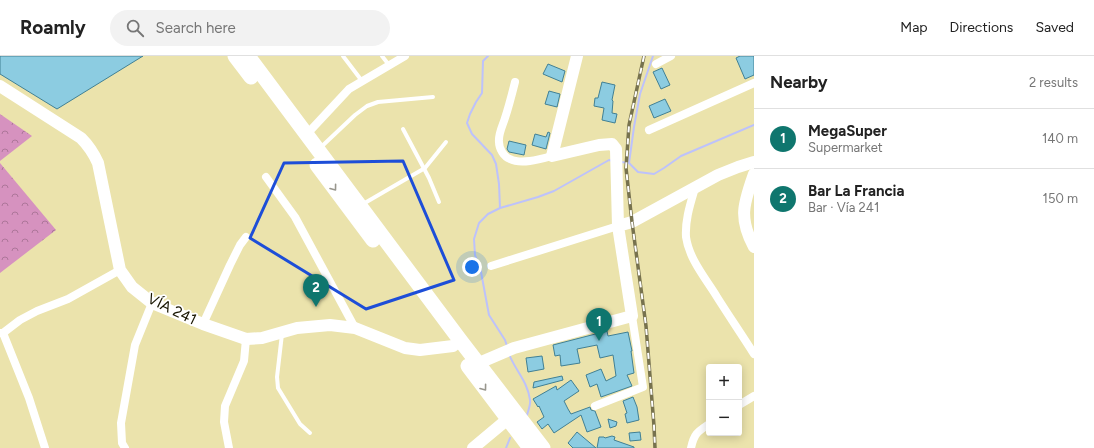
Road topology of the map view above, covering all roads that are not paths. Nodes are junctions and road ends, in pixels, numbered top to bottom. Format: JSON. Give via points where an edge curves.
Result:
{"nodes":[{"id":1,"x":235,"y":56,"type":"edge"},
{"id":2,"x":248,"y":56,"type":"edge"},
{"id":3,"x":257,"y":56,"type":"edge"},
{"id":4,"x":343,"y":56,"type":"edge"},
{"id":5,"x":382,"y":56,"type":"edge"},
{"id":6,"x":405,"y":56,"type":"edge"},
{"id":7,"x":577,"y":56,"type":"edge"},
{"id":8,"x":671,"y":56,"type":"edge"},
{"id":9,"x":656,"y":64,"type":"dead end"},
{"id":10,"x":389,"y":65,"type":"junction"},
{"id":11,"x":362,"y":81,"type":"junction"},
{"id":12,"x":515,"y":82,"type":"dead end"},
{"id":13,"x":754,"y":83,"type":"edge"},
{"id":14,"x":0,"y":86,"type":"edge"},
{"id":15,"x":433,"y":97,"type":"dead end"},
{"id":16,"x":404,"y":129,"type":"dead end"},
{"id":17,"x":304,"y":130,"type":"junction"},
{"id":18,"x":648,"y":130,"type":"dead end"},
{"id":19,"x":446,"y":142,"type":"dead end"},
{"id":20,"x":318,"y":149,"type":"junction"},
{"id":21,"x":552,"y":156,"type":"junction"},
{"id":22,"x":754,"y":162,"type":"edge"},
{"id":23,"x":424,"y":168,"type":"junction"},
{"id":24,"x":754,"y":174,"type":"edge"},
{"id":25,"x":266,"y":177,"type":"dead end"},
{"id":26,"x":694,"y":188,"type":"junction"},
{"id":27,"x":439,"y":202,"type":"dead end"},
{"id":28,"x":360,"y":205,"type":"junction"},
{"id":29,"x":618,"y":226,"type":"junction"},
{"id":30,"x":246,"y":237,"type":"dead end"},
{"id":31,"x":754,"y":247,"type":"edge"},
{"id":32,"x":491,"y":266,"type":"dead end"},
{"id":33,"x":120,"y":270,"type":"junction"},
{"id":34,"x":152,"y":303,"type":"junction"},
{"id":35,"x":632,"y":316,"type":"junction"},
{"id":36,"x":203,"y":324,"type":"junction"},
{"id":37,"x":355,"y":328,"type":"junction"},
{"id":38,"x":282,"y":332,"type":"junction"},
{"id":39,"x":2,"y":333,"type":"edge"},
{"id":40,"x":246,"y":339,"type":"junction"},
{"id":41,"x":456,"y":343,"type":"junction"},
{"id":42,"x":754,"y":354,"type":"edge"},
{"id":43,"x":479,"y":363,"type":"junction"},
{"id":44,"x":754,"y":396,"type":"edge"},
{"id":45,"x":742,"y":403,"type":"edge"},
{"id":46,"x":596,"y":406,"type":"dead end"},
{"id":47,"x":511,"y":415,"type":"junction"},
{"id":48,"x":706,"y":426,"type":"edge"},
{"id":49,"x":310,"y":433,"type":"dead end"},
{"id":50,"x":45,"y":448,"type":"edge"},
{"id":51,"x":125,"y":448,"type":"edge"},
{"id":52,"x":229,"y":448,"type":"edge"},
{"id":53,"x":473,"y":448,"type":"edge"},
{"id":54,"x":530,"y":448,"type":"edge"},
{"id":55,"x":544,"y":448,"type":"edge"},
{"id":56,"x":691,"y":448,"type":"edge"}],
"edges":[{"from":1,"to":41,"type":"highway","one_way":true},
{"from":2,"to":17,"type":"highway"},
{"from":3,"to":17,"type":"street","via":[[264,72],[289,98]]},
{"from":4,"to":11,"type":"lane"},
{"from":5,"to":10,"type":"lane"},
{"from":6,"to":10,"type":"street"},
{"from":7,"to":21,"type":"street"},
{"from":8,"to":9,"type":"street"},
{"from":10,"to":11,"type":"street"},
{"from":11,"to":17,"type":"street","via":[[349,89]]},
{"from":12,"to":21,"type":"street","via":[[501,130],[499,142],[503,154],[516,161],[531,161]]},
{"from":13,"to":18,"type":"street"},
{"from":14,"to":33,"type":"street","name":"VÍA 241","via":[[81,138],[94,153]]},
{"from":15,"to":20,"type":"lane","via":[[378,102],[367,106]]},
{"from":16,"to":23,"type":"lane"},
{"from":17,"to":20,"type":"highway"},
{"from":19,"to":23,"type":"lane"},
{"from":20,"to":28,"type":"highway"},
{"from":21,"to":29,"type":"street","via":[[612,144],[616,149]]},
{"from":22,"to":26,"type":"street","via":[[718,175]]},
{"from":23,"to":27,"type":"lane"},
{"from":23,"to":28,"type":"lane"},
{"from":24,"to":31,"type":"street","via":[[745,201],[744,222]]},
{"from":25,"to":37,"type":"street","via":[[295,216]]},
{"from":26,"to":29,"type":"street","via":[[632,222]]},
{"from":26,"to":42,"type":"street","via":[[686,225],[690,252]]},
{"from":28,"to":41,"type":"highway"},
{"from":29,"to":32,"type":"street"},
{"from":29,"to":35,"type":"street"},
{"from":30,"to":36,"type":"street"},
{"from":33,"to":34,"type":"street","name":"VÍA 241","via":[[132,287]]},
{"from":33,"to":39,"type":"street","via":[[68,299],[20,320]]},
{"from":34,"to":36,"type":"street","name":"VÍA 241"},
{"from":34,"to":51,"type":"street","via":[[135,345],[122,423],[122,443]]},
{"from":35,"to":43,"type":"street","via":[[514,348]]},
{"from":35,"to":46,"type":"street","via":[[643,387]]},
{"from":36,"to":40,"type":"street","name":"VÍA 241"},
{"from":37,"to":38,"type":"street","name":"VÍA 241","via":[[330,326]]},
{"from":37,"to":41,"type":"street","name":"VÍA 241","via":[[405,348],[420,350]]},
{"from":38,"to":40,"type":"street","name":"VÍA 241","via":[[262,338]]},
{"from":38,"to":49,"type":"lane","via":[[278,388],[300,424]]},
{"from":39,"to":50,"type":"street","via":[[30,398]]},
{"from":40,"to":52,"type":"street","via":[[244,361],[225,406],[224,422]]},
{"from":41,"to":43,"type":"highway"},
{"from":41,"to":47,"type":"highway","one_way":true},
{"from":43,"to":47,"type":"highway"},
{"from":44,"to":45,"type":"street"},
{"from":47,"to":53,"type":"street"},
{"from":47,"to":54,"type":"highway"},
{"from":47,"to":55,"type":"highway"},
{"from":48,"to":56,"type":"street","via":[[694,436]]}]}
